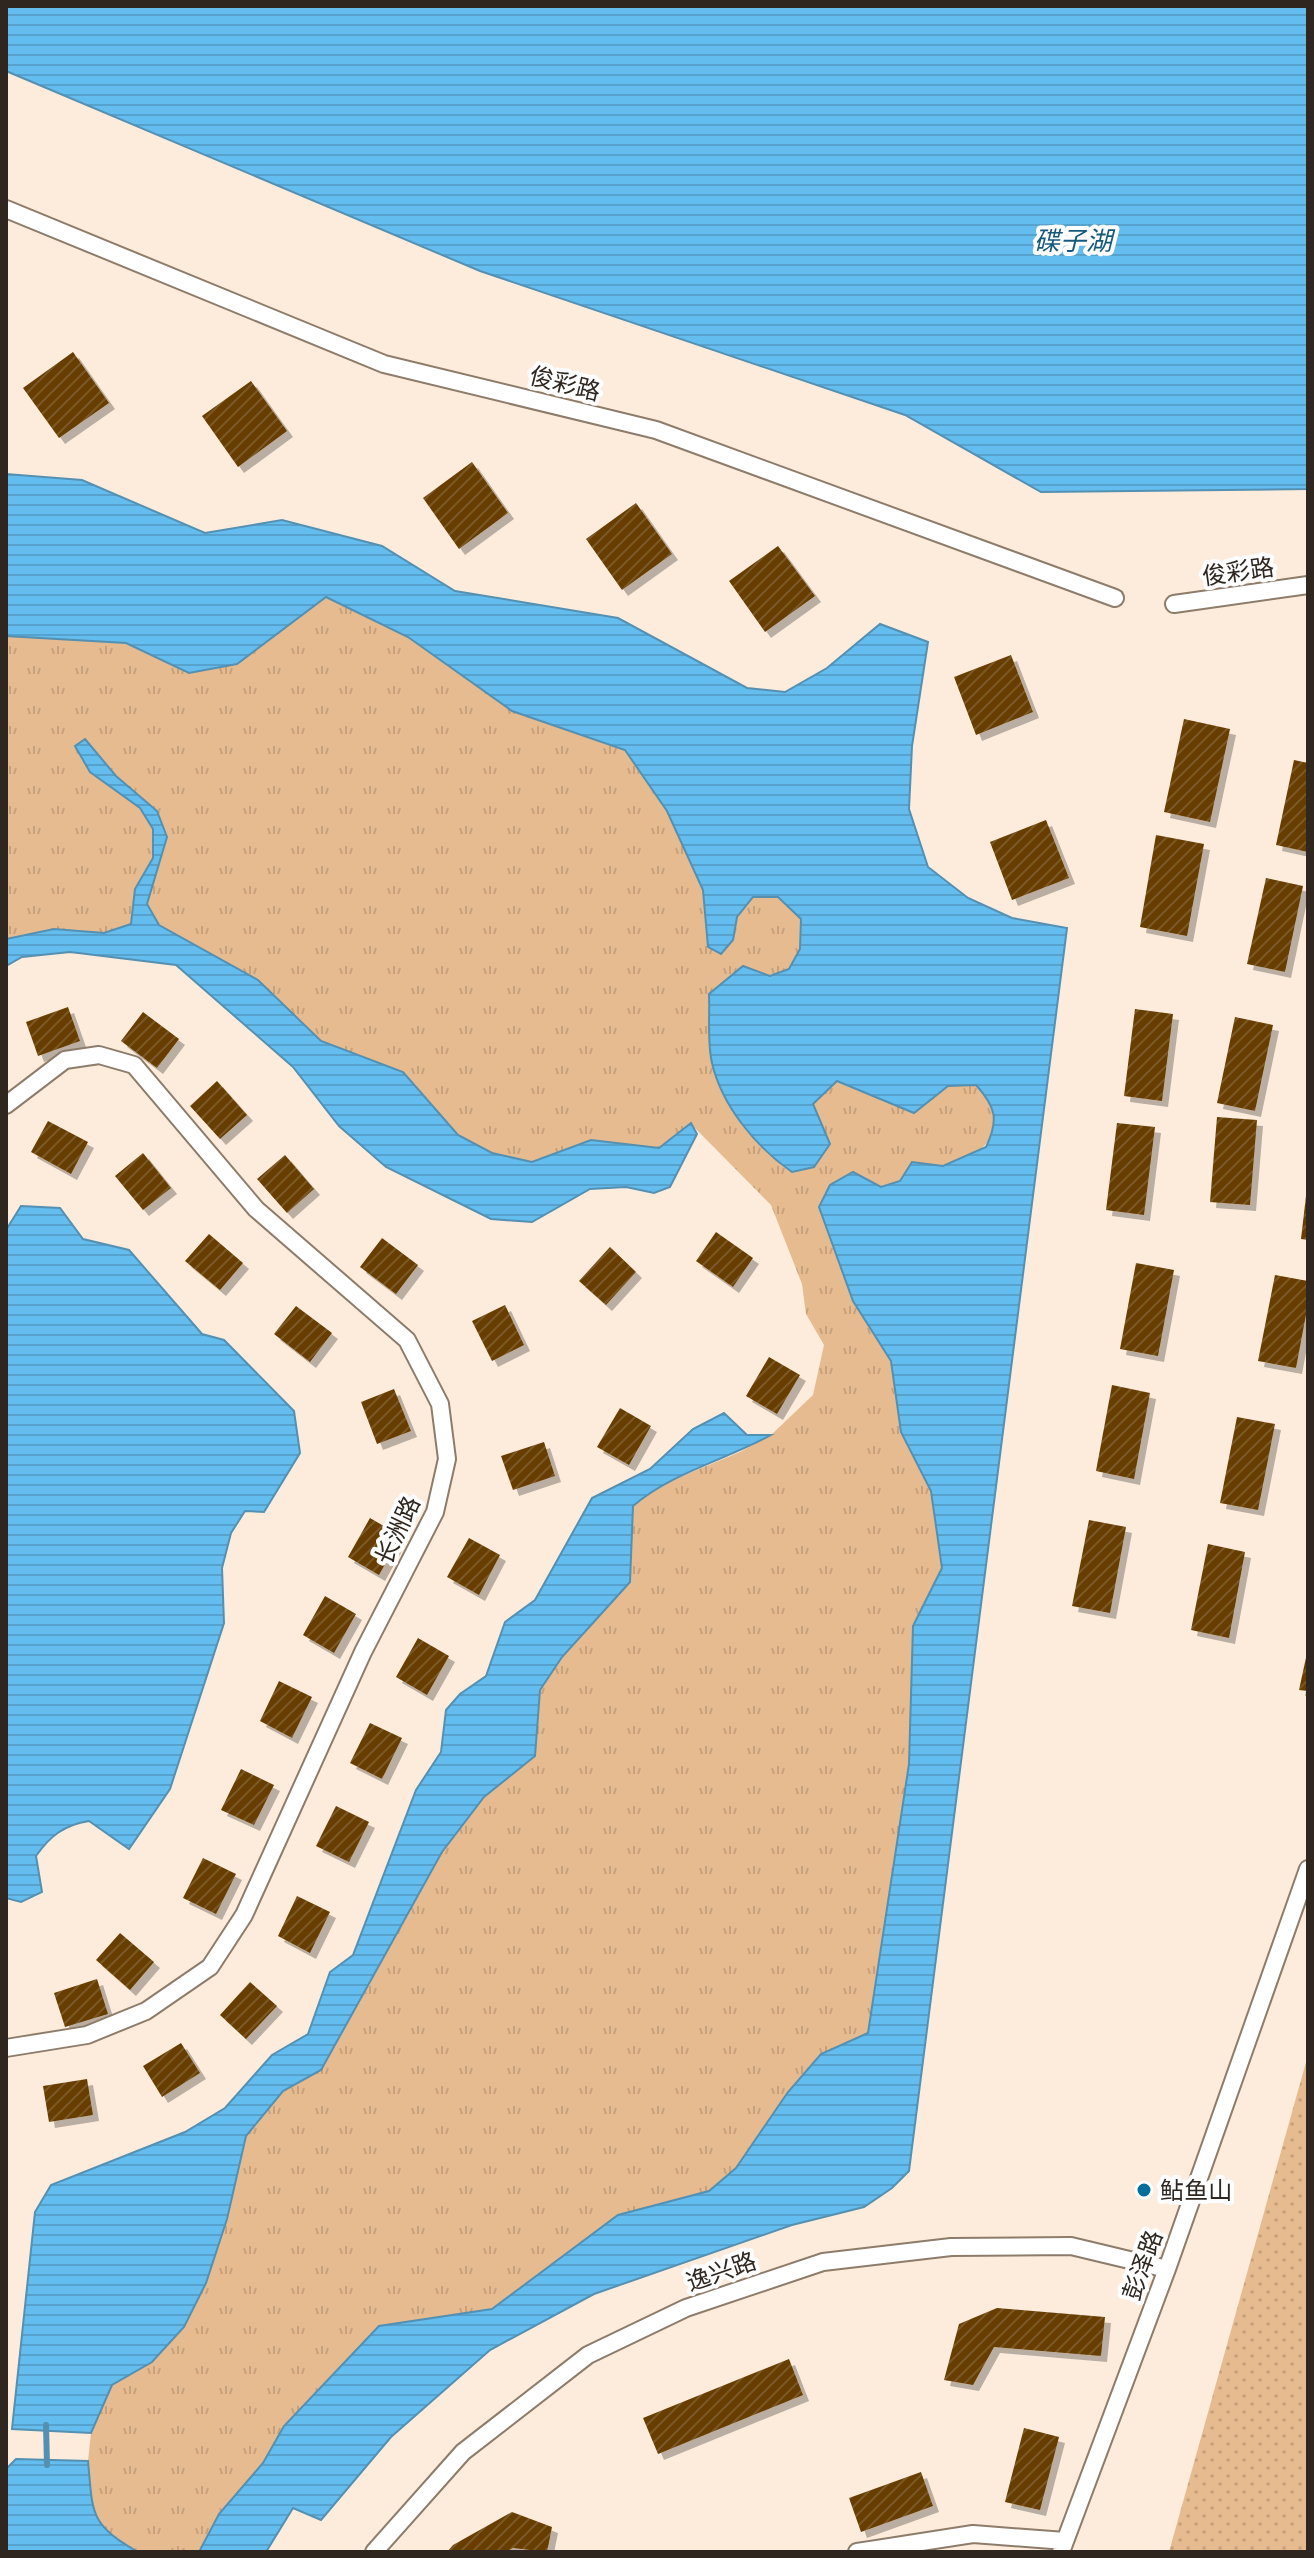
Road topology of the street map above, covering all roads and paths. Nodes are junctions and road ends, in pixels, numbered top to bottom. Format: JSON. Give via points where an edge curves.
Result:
{"nodes":[{"id":1,"x":6,"y":209,"type":"edge"},
{"id":2,"x":1308,"y":585,"type":"edge"},
{"id":3,"x":1115,"y":598,"type":"dead end"},
{"id":4,"x":1174,"y":604,"type":"dead end"},
{"id":5,"x":6,"y":1105,"type":"edge"},
{"id":6,"x":1308,"y":1869,"type":"edge"},
{"id":7,"x":6,"y":2048,"type":"edge"},
{"id":8,"x":1167,"y":2269,"type":"junction"},
{"id":9,"x":1063,"y":2546,"type":"edge"},
{"id":10,"x":374,"y":2552,"type":"edge"},
{"id":11,"x":857,"y":2552,"type":"edge"}],
"edges":[{"from":1,"to":3,"type":"street","name":"俊彩路","via":[[384,364],[656,430]]},
{"from":2,"to":4,"type":"street","name":"俊彩路"},
{"from":5,"to":7,"type":"street","name":"长洲路","via":[[65,1060],[99,1055],[134,1065],[256,1209],[407,1340],[440,1404],[447,1459],[435,1512],[363,1652],[244,1915],[210,1967],[146,2011],[87,2035]]},
{"from":6,"to":8,"type":"street","name":"彭泽路"},
{"from":8,"to":9,"type":"street","name":"彭泽路"},
{"from":8,"to":10,"type":"street","name":"逸兴路","via":[[1071,2246],[951,2247],[823,2262],[686,2308],[588,2355],[463,2452]]},
{"from":9,"to":11,"type":"street","name":"彭泽路","via":[[973,2534]]}]}
